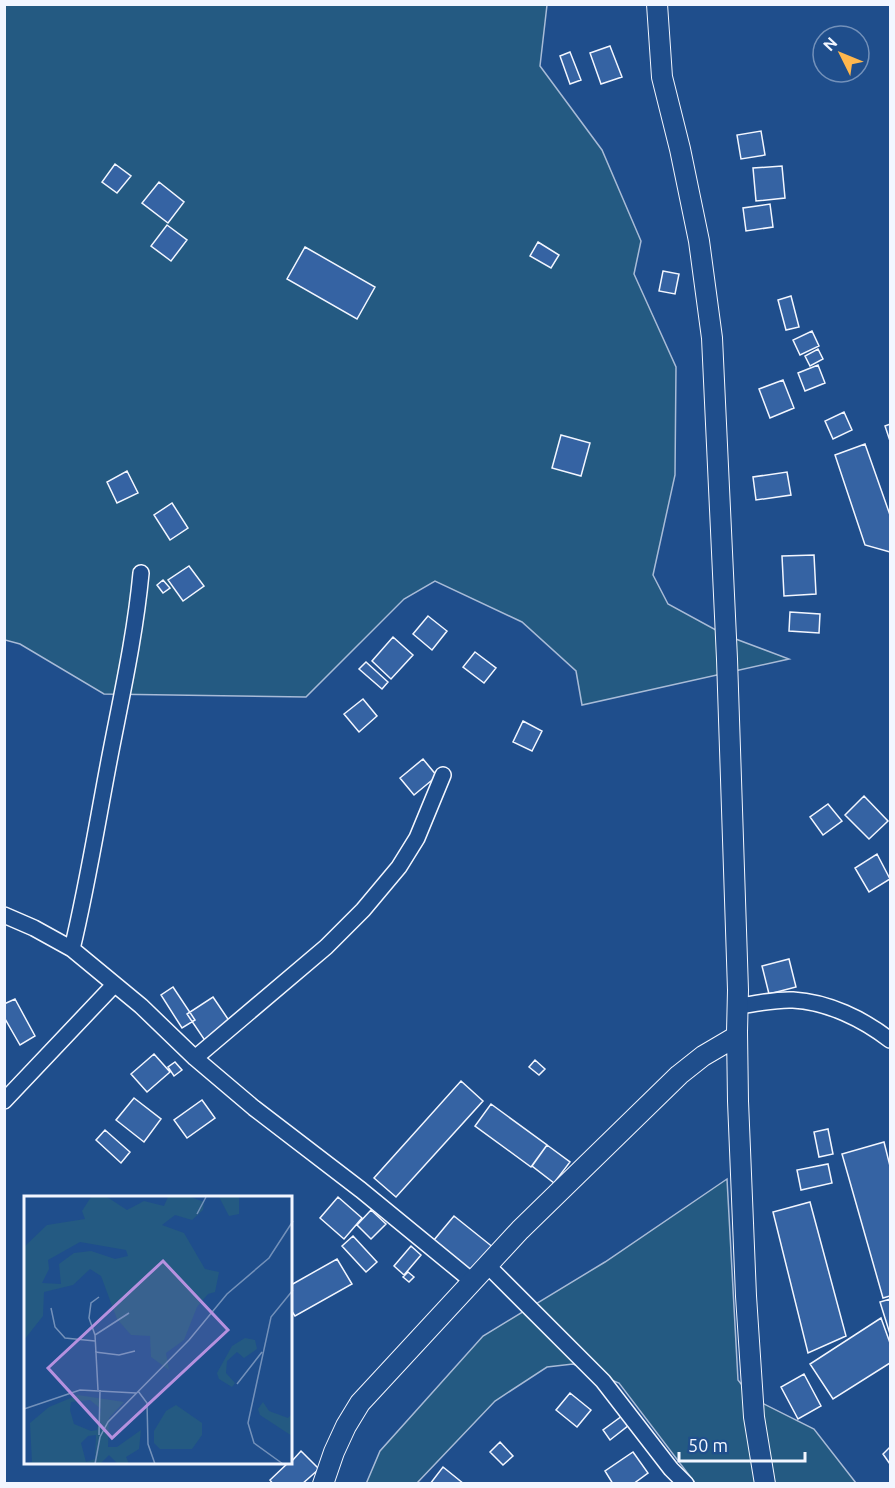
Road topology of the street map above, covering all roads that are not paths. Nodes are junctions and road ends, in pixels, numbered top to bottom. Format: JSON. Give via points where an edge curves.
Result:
{"nodes":[{"id":1,"x":657,"y":4,"type":"edge"},
{"id":2,"x":141,"y":573,"type":"dead end"},
{"id":3,"x":443,"y":775,"type":"dead end"},
{"id":4,"x":4,"y":915,"type":"edge"},
{"id":5,"x":72,"y":949,"type":"junction"},
{"id":6,"x":114,"y":985,"type":"junction"},
{"id":7,"x":738,"y":1006,"type":"junction"},
{"id":8,"x":737,"y":1036,"type":"junction"},
{"id":9,"x":891,"y":1040,"type":"edge"},
{"id":10,"x":195,"y":1058,"type":"junction"},
{"id":11,"x":4,"y":1101,"type":"edge"},
{"id":12,"x":487,"y":1265,"type":"junction"},
{"id":13,"x":472,"y":1281,"type":"junction"},
{"id":14,"x":323,"y":1484,"type":"edge"},
{"id":15,"x":686,"y":1484,"type":"edge"},
{"id":16,"x":765,"y":1484,"type":"edge"}],
"edges":[{"from":1,"to":7,"type":"street","via":[[662,77],[699,241],[712,338],[728,670]]},
{"from":2,"to":5,"type":"street","via":[[136,623]]},
{"from":3,"to":10,"type":"street","via":[[417,838],[363,910],[326,947]]},
{"from":4,"to":5,"type":"street"},
{"from":5,"to":6,"type":"street"},
{"from":6,"to":10,"type":"street"},
{"from":6,"to":11,"type":"street"},
{"from":7,"to":8,"type":"street"},
{"from":7,"to":9,"type":"street","via":[[792,1000],[812,1002],[848,1015]]},
{"from":8,"to":12,"type":"street","via":[[680,1075]]},
{"from":8,"to":16,"type":"street","via":[[746,1296],[754,1417]]},
{"from":10,"to":13,"type":"street"},
{"from":12,"to":13,"type":"street"},
{"from":12,"to":15,"type":"street","via":[[603,1381]]},
{"from":13,"to":14,"type":"street","via":[[360,1403],[334,1452]]}]}
